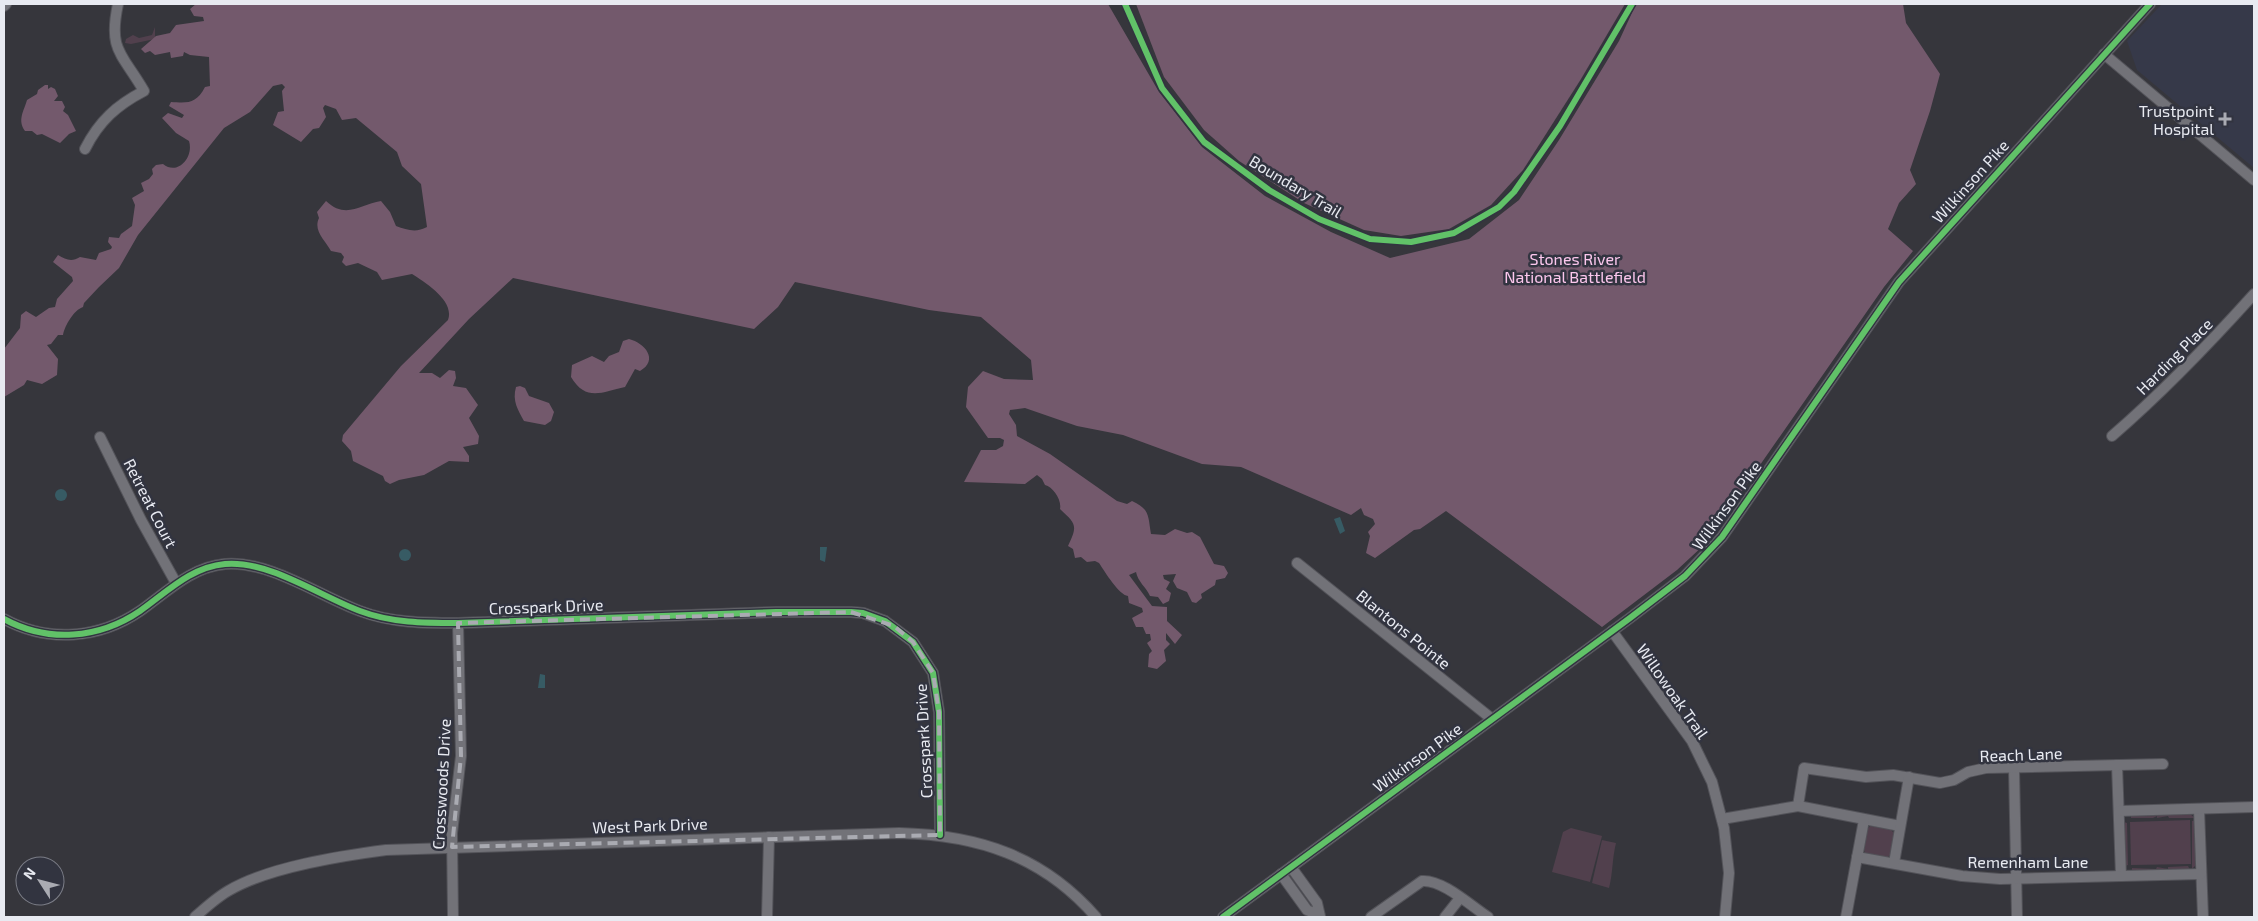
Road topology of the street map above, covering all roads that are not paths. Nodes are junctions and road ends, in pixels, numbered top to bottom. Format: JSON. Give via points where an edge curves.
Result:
{"nodes":[{"id":1,"x":118,"y":4,"type":"edge"},
{"id":2,"x":2150,"y":4,"type":"edge"},
{"id":3,"x":2104,"y":54,"type":"junction"},
{"id":4,"x":85,"y":149,"type":"dead end"},
{"id":5,"x":2254,"y":180,"type":"edge"},
{"id":6,"x":2254,"y":294,"type":"edge"},
{"id":7,"x":2112,"y":436,"type":"dead end"},
{"id":8,"x":100,"y":437,"type":"dead end"},
{"id":9,"x":1296,"y":563,"type":"dead end"},
{"id":10,"x":176,"y":583,"type":"junction"},
{"id":11,"x":4,"y":619,"type":"edge"},
{"id":12,"x":458,"y":624,"type":"junction"},
{"id":13,"x":1612,"y":631,"type":"junction"},
{"id":14,"x":1492,"y":719,"type":"junction"},
{"id":15,"x":2163,"y":764,"type":"dead end"},
{"id":16,"x":2117,"y":765,"type":"junction"},
{"id":17,"x":2014,"y":768,"type":"junction"},
{"id":18,"x":1909,"y":777,"type":"junction"},
{"id":19,"x":1798,"y":806,"type":"junction"},
{"id":20,"x":2254,"y":807,"type":"edge"},
{"id":21,"x":2199,"y":809,"type":"junction"},
{"id":22,"x":2119,"y":811,"type":"junction"},
{"id":23,"x":1722,"y":819,"type":"junction"},
{"id":24,"x":1864,"y":820,"type":"junction"},
{"id":25,"x":1900,"y":826,"type":"junction"},
{"id":26,"x":940,"y":834,"type":"junction"},
{"id":27,"x":770,"y":837,"type":"junction"},
{"id":28,"x":452,"y":847,"type":"junction"},
{"id":29,"x":1857,"y":857,"type":"junction"},
{"id":30,"x":1894,"y":863,"type":"junction"},
{"id":31,"x":1291,"y":867,"type":"junction"},
{"id":32,"x":1282,"y":874,"type":"junction"},
{"id":33,"x":2201,"y":874,"type":"junction"},
{"id":34,"x":2121,"y":876,"type":"junction"},
{"id":35,"x":2016,"y":879,"type":"junction"},
{"id":36,"x":1460,"y":898,"type":"junction"},
{"id":37,"x":195,"y":917,"type":"edge"},
{"id":38,"x":454,"y":917,"type":"edge"},
{"id":39,"x":767,"y":917,"type":"edge"},
{"id":40,"x":1096,"y":917,"type":"edge"},
{"id":41,"x":1223,"y":917,"type":"edge"},
{"id":42,"x":1320,"y":917,"type":"edge"},
{"id":43,"x":1371,"y":917,"type":"edge"},
{"id":44,"x":1445,"y":917,"type":"edge"},
{"id":45,"x":1488,"y":917,"type":"edge"},
{"id":46,"x":1725,"y":917,"type":"edge"},
{"id":47,"x":1846,"y":917,"type":"edge"},
{"id":48,"x":2017,"y":917,"type":"edge"},
{"id":49,"x":2202,"y":917,"type":"edge"}],
"edges":[{"from":1,"to":4,"type":"street","via":[[113,30],[116,44],[144,90],[105,117]]},
{"from":2,"to":3,"type":"street","name":"Wilkinson Pike"},
{"from":3,"to":5,"type":"street"},
{"from":3,"to":13,"type":"street","name":"Wilkinson Pike","via":[[1899,282],[1714,547],[1685,576]]},
{"from":6,"to":7,"type":"street","name":"Harding Place","via":[[2169,385]]},
{"from":8,"to":10,"type":"street","name":"Retreat Court"},
{"from":9,"to":14,"type":"street","name":"Blantons Pointe"},
{"from":10,"to":11,"type":"street","name":"Crosspark Drive","via":[[139,612],[96,632],[50,636]]},
{"from":10,"to":12,"type":"street","name":"Crosspark Drive","via":[[202,568],[245,565],[260,568],[376,616]]},
{"from":12,"to":26,"type":"street","name":"Crosspark Drive","via":[[753,612],[852,612],[885,621],[913,642],[933,673],[939,717]]},
{"from":12,"to":28,"type":"street","name":"Crosswoods Drive","via":[[461,756]]},
{"from":13,"to":14,"type":"street","name":"Wilkinson Pike"},
{"from":13,"to":23,"type":"street","name":"Willowoak Trail","via":[[1692,742],[1712,782]]},
{"from":14,"to":31,"type":"street","name":"Wilkinson Pike"},
{"from":15,"to":16,"type":"street","name":"Reach Lane"},
{"from":16,"to":17,"type":"street","name":"Reach Lane"},
{"from":16,"to":22,"type":"street"},
{"from":17,"to":18,"type":"street","name":"Reach Lane","via":[[1976,769],[1940,783]]},
{"from":17,"to":35,"type":"street"},
{"from":18,"to":19,"type":"street","name":"Reach Lane","via":[[1866,777],[1804,768]]},
{"from":18,"to":25,"type":"street"},
{"from":19,"to":23,"type":"street"},
{"from":19,"to":24,"type":"street"},
{"from":20,"to":21,"type":"street"},
{"from":21,"to":22,"type":"street"},
{"from":21,"to":33,"type":"street"},
{"from":22,"to":34,"type":"street"},
{"from":23,"to":46,"type":"street","name":"Willowoak Trail","via":[[1729,873]]},
{"from":24,"to":25,"type":"street"},
{"from":24,"to":29,"type":"street"},
{"from":25,"to":30,"type":"street"},
{"from":26,"to":27,"type":"street","name":"West Park Drive"},
{"from":26,"to":40,"type":"street","name":"West Park Drive","via":[[990,847],[1032,864],[1059,881]]},
{"from":27,"to":28,"type":"street","name":"West Park Drive"},
{"from":27,"to":39,"type":"street"},
{"from":28,"to":37,"type":"street","name":"West Park Drive","via":[[366,853],[277,872],[227,891]]},
{"from":28,"to":38,"type":"street","name":"Crosswoods Drive"},
{"from":29,"to":30,"type":"street","name":"Remenham Lane"},
{"from":29,"to":47,"type":"street"},
{"from":30,"to":35,"type":"street","name":"Remenham Lane","via":[[1962,876]]},
{"from":31,"to":32,"type":"street","name":"Wilkinson Pike"},
{"from":31,"to":42,"type":"street","via":[[1317,904]]},
{"from":32,"to":41,"type":"street","name":"Wilkinson Pike"},
{"from":32,"to":42,"type":"street","via":[[1307,910]]},
{"from":33,"to":34,"type":"street","name":"Remenham Lane"},
{"from":33,"to":49,"type":"street"},
{"from":34,"to":35,"type":"street","name":"Remenham Lane"},
{"from":35,"to":48,"type":"street"},
{"from":36,"to":43,"type":"street","via":[[1435,882],[1422,881]]},
{"from":36,"to":44,"type":"street"},
{"from":36,"to":45,"type":"street"}]}
